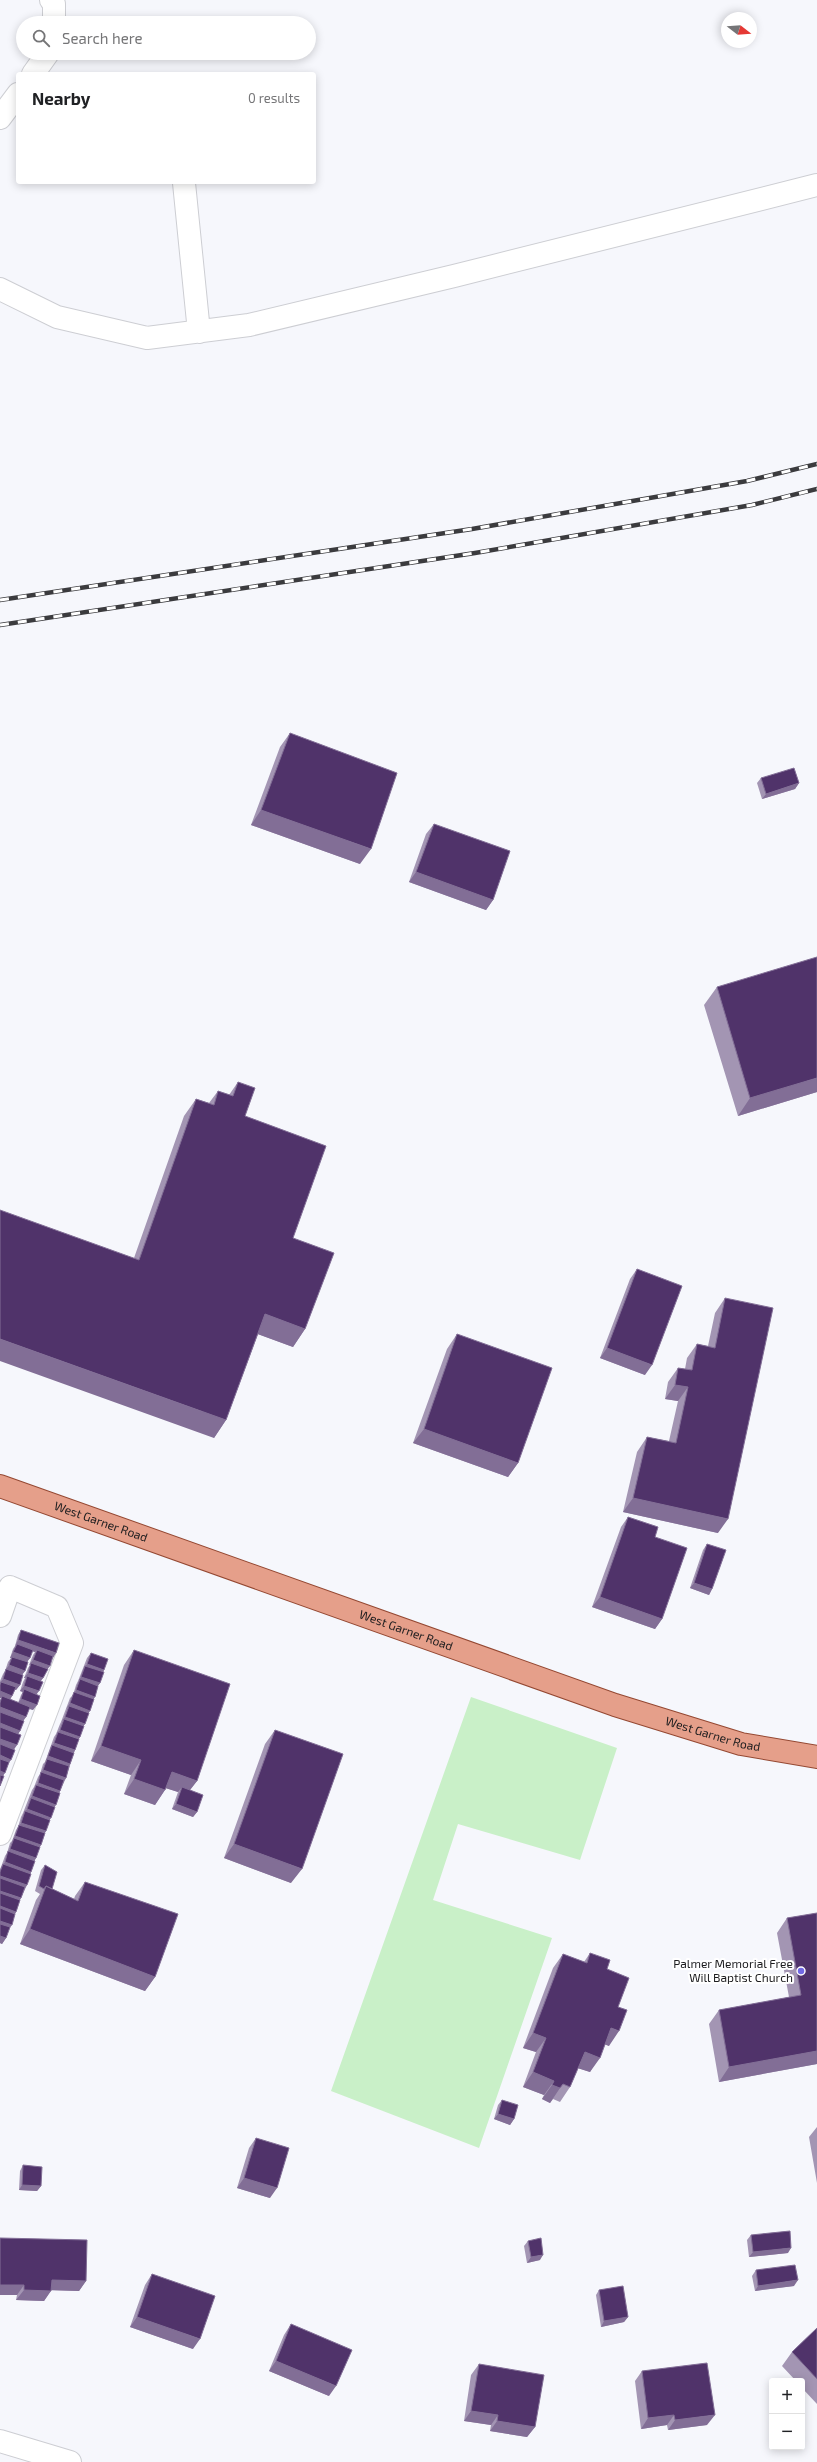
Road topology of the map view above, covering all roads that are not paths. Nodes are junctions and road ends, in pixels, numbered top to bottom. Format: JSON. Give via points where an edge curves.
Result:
{"nodes":[{"id":1,"x":51,"y":0,"type":"edge"},
{"id":2,"x":54,"y":16,"type":"edge"},
{"id":3,"x":43,"y":60,"type":"edge"},
{"id":4,"x":34,"y":72,"type":"edge"},
{"id":5,"x":16,"y":97,"type":"edge"},
{"id":6,"x":0,"y":118,"type":"edge"},
{"id":7,"x":184,"y":184,"type":"edge"},
{"id":8,"x":817,"y":184,"type":"edge"},
{"id":9,"x":0,"y":290,"type":"edge"},
{"id":10,"x":199,"y":332,"type":"junction"},
{"id":11,"x":0,"y":1486,"type":"edge"},
{"id":12,"x":5,"y":1585,"type":"edge"},
{"id":13,"x":0,"y":1616,"type":"edge"},
{"id":14,"x":817,"y":1757,"type":"edge"},
{"id":15,"x":0,"y":1834,"type":"edge"},
{"id":16,"x":0,"y":2441,"type":"edge"},
{"id":17,"x":70,"y":2462,"type":"edge"}],
"edges":[{"from":1,"to":2,"type":"street","via":[[54,4]]},
{"from":3,"to":4,"type":"street"},
{"from":5,"to":6,"type":"street"},
{"from":7,"to":10,"type":"street"},
{"from":8,"to":10,"type":"street","via":[[462,274],[249,325]]},
{"from":9,"to":10,"type":"street","via":[[57,317],[147,338]]},
{"from":11,"to":14,"type":"main road","name":"West Garner Road","via":[[615,1705],[740,1744]]},
{"from":12,"to":13,"type":"street"},
{"from":12,"to":15,"type":"street","via":[[57,1607],[72,1643]]},
{"from":16,"to":17,"type":"street"}]}
